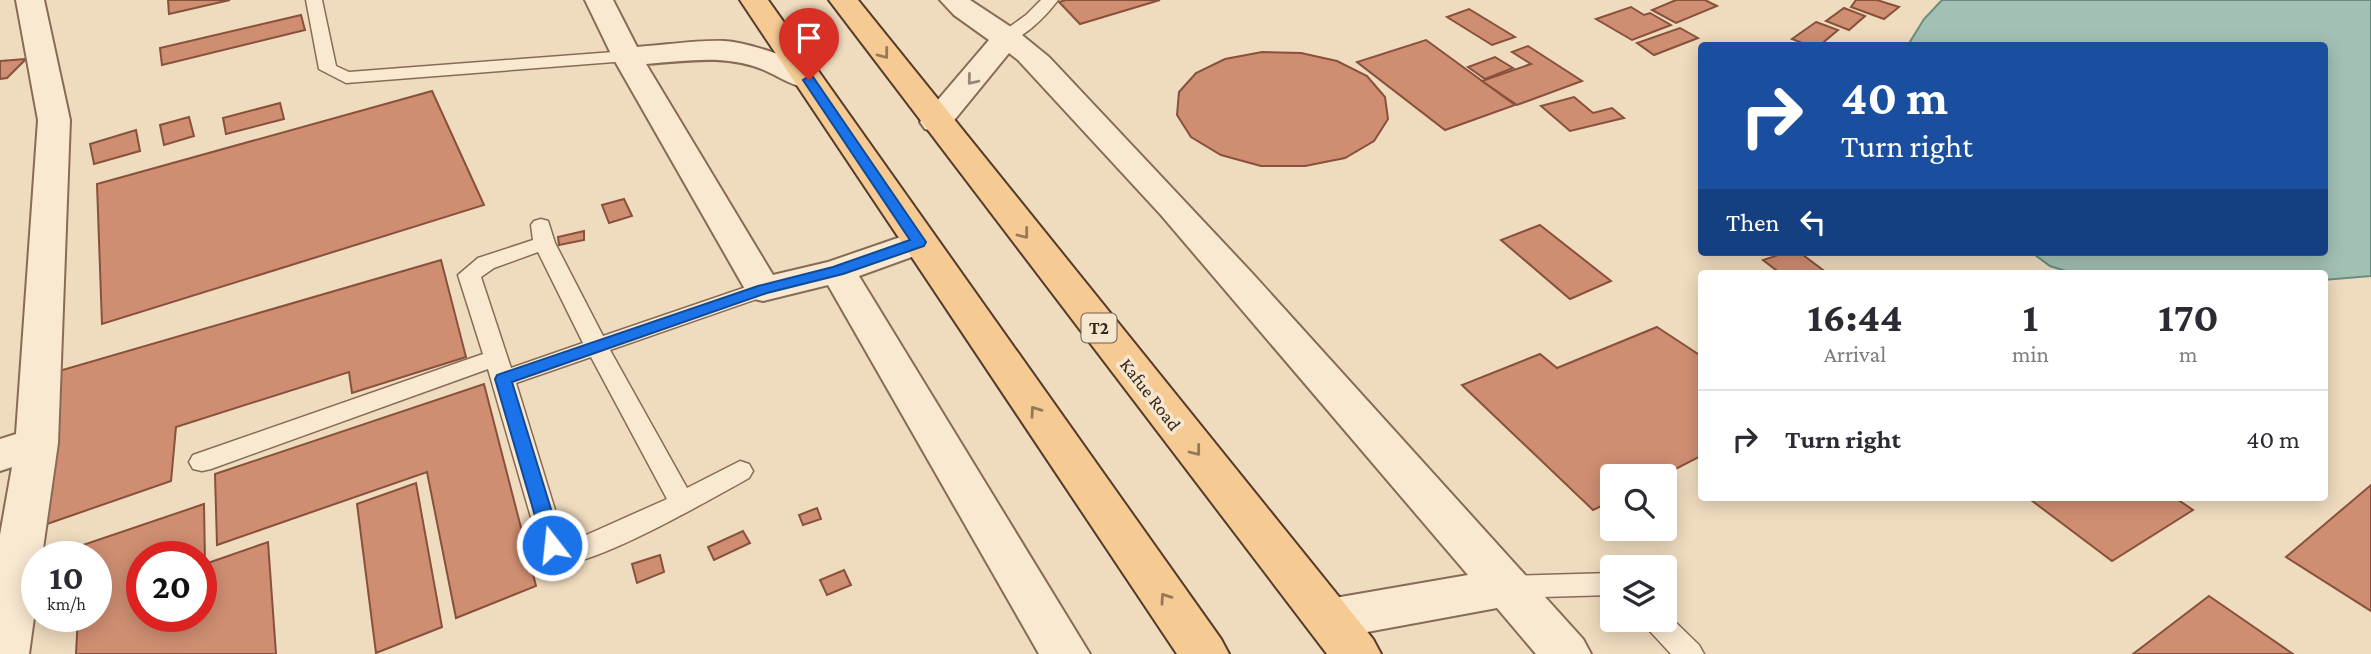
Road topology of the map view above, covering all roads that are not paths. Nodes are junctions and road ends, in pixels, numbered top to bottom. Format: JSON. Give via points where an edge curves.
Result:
{"nodes":[{"id":1,"x":30,"y":0,"type":"edge"},
{"id":2,"x":314,"y":0,"type":"edge"},
{"id":3,"x":599,"y":0,"type":"edge"},
{"id":4,"x":754,"y":0,"type":"edge"},
{"id":5,"x":843,"y":0,"type":"edge"},
{"id":6,"x":954,"y":0,"type":"edge"},
{"id":7,"x":1050,"y":0,"type":"edge"},
{"id":8,"x":1007,"y":37,"type":"junction"},
{"id":9,"x":627,"y":56,"type":"junction"},
{"id":10,"x":809,"y":80,"type":"junction"},
{"id":11,"x":936,"y":122,"type":"junction"},
{"id":12,"x":918,"y":242,"type":"junction"},
{"id":13,"x":838,"y":271,"type":"junction"},
{"id":14,"x":763,"y":289,"type":"junction"},
{"id":15,"x":597,"y":348,"type":"junction"},
{"id":16,"x":500,"y":368,"type":"junction"},
{"id":17,"x":19,"y":449,"type":"edge"},
{"id":18,"x":202,"y":463,"type":"dead end"},
{"id":19,"x":740,"y":471,"type":"dead end"},
{"id":20,"x":682,"y":503,"type":"junction"},
{"id":21,"x":1600,"y":584,"type":"edge"},
{"id":22,"x":1507,"y":587,"type":"junction"},
{"id":23,"x":1668,"y":632,"type":"edge"},
{"id":24,"x":1342,"y":636,"type":"edge"},
{"id":25,"x":4,"y":654,"type":"edge"},
{"id":26,"x":1065,"y":654,"type":"edge"},
{"id":27,"x":1203,"y":654,"type":"edge"},
{"id":28,"x":1566,"y":654,"type":"edge"},
{"id":29,"x":1689,"y":654,"type":"edge"}],
"edges":[{"from":1,"to":17,"type":"street","via":[[54,121]]},
{"from":2,"to":9,"type":"lane","via":[[328,69],[346,78]]},
{"from":3,"to":9,"type":"street"},
{"from":4,"to":10,"type":"main road"},
{"from":5,"to":11,"type":"main road","name":"Kafue Road","number":"T2","one_way":true},
{"from":6,"to":8,"type":"street","via":[[971,17]]},
{"from":7,"to":8,"type":"lane"},
{"from":8,"to":11,"type":"street","one_way":true},
{"from":8,"to":22,"type":"street","via":[[1035,60],[1161,195]]},
{"from":9,"to":10,"type":"street","via":[[726,50],[773,63]]},
{"from":9,"to":14,"type":"street"},
{"from":10,"to":12,"type":"main road"},
{"from":11,"to":24,"type":"main road","name":"Kafue Road","number":"T2","one_way":true},
{"from":12,"to":13,"type":"street"},
{"from":27,"to":12,"type":"main road","one_way":true},
{"from":13,"to":14,"type":"street"},
{"from":13,"to":26,"type":"street"},
{"from":14,"to":15,"type":"lane"},
{"from":15,"to":16,"type":"lane"},
{"from":15,"to":16,"type":"lane","via":[[543,234],[469,275]]},
{"from":15,"to":20,"type":"lane"},
{"from":16,"to":18,"type":"lane"},
{"from":16,"to":20,"type":"lane","via":[[552,545],[562,552],[578,551]]},
{"from":17,"to":25,"type":"street"},
{"from":19,"to":20,"type":"lane"},
{"from":21,"to":22,"type":"lane"},
{"from":22,"to":24,"type":"street"},
{"from":22,"to":28,"type":"street"},
{"from":23,"to":29,"type":"lane"}]}
